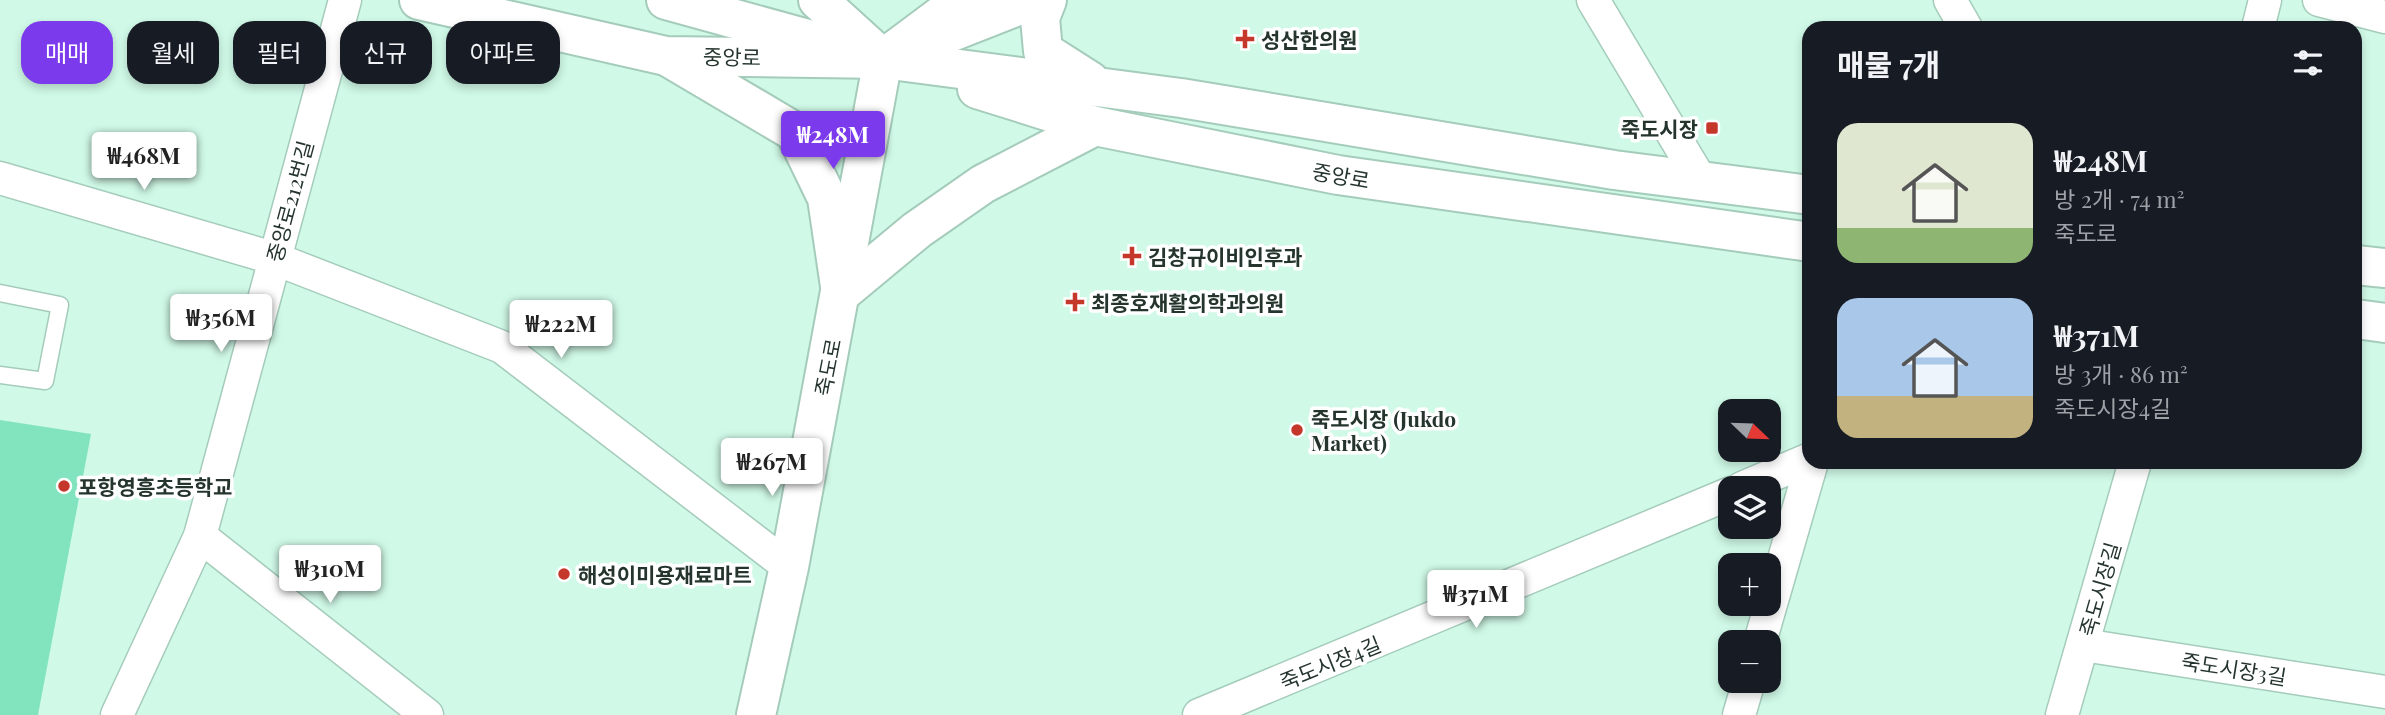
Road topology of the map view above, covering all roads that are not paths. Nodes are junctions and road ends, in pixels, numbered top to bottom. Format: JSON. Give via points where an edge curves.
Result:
{"nodes":[{"id":1,"x":345,"y":0,"type":"edge"},
{"id":2,"x":419,"y":0,"type":"edge"},
{"id":3,"x":666,"y":0,"type":"edge"},
{"id":4,"x":818,"y":0,"type":"edge"},
{"id":5,"x":860,"y":0,"type":"edge"},
{"id":6,"x":962,"y":0,"type":"edge"},
{"id":7,"x":1033,"y":0,"type":"edge"},
{"id":8,"x":1047,"y":0,"type":"edge"},
{"id":9,"x":1593,"y":0,"type":"edge"},
{"id":10,"x":1950,"y":0,"type":"edge"},
{"id":11,"x":2265,"y":0,"type":"edge"},
{"id":12,"x":2319,"y":0,"type":"edge"},
{"id":13,"x":2385,"y":17,"type":"edge"},
{"id":14,"x":1962,"y":21,"type":"edge"},
{"id":15,"x":2260,"y":21,"type":"edge"},
{"id":16,"x":666,"y":56,"type":"junction"},
{"id":17,"x":883,"y":59,"type":"junction"},
{"id":18,"x":1101,"y":88,"type":"junction"},
{"id":19,"x":1095,"y":126,"type":"junction"},
{"id":20,"x":0,"y":178,"type":"edge"},
{"id":21,"x":1701,"y":181,"type":"junction"},
{"id":22,"x":1802,"y":194,"type":"edge"},
{"id":23,"x":1802,"y":241,"type":"edge"},
{"id":24,"x":273,"y":258,"type":"junction"},
{"id":25,"x":2362,"y":266,"type":"edge"},
{"id":26,"x":2385,"y":268,"type":"edge"},
{"id":27,"x":0,"y":293,"type":"edge"},
{"id":28,"x":841,"y":293,"type":"junction"},
{"id":29,"x":2362,"y":320,"type":"edge"},
{"id":30,"x":2385,"y":323,"type":"edge"},
{"id":31,"x":0,"y":374,"type":"edge"},
{"id":32,"x":1802,"y":465,"type":"edge"},
{"id":33,"x":1809,"y":469,"type":"edge"},
{"id":34,"x":2133,"y":469,"type":"edge"},
{"id":35,"x":1773,"y":476,"type":"edge"},
{"id":36,"x":1718,"y":498,"type":"edge"},
{"id":37,"x":200,"y":536,"type":"junction"},
{"id":38,"x":789,"y":568,"type":"junction"},
{"id":39,"x":1763,"y":630,"type":"edge"},
{"id":40,"x":2083,"y":645,"type":"junction"},
{"id":41,"x":2385,"y":692,"type":"edge"},
{"id":42,"x":1745,"y":693,"type":"edge"},
{"id":43,"x":117,"y":715,"type":"edge"},
{"id":44,"x":427,"y":715,"type":"edge"},
{"id":45,"x":756,"y":715,"type":"edge"},
{"id":46,"x":1199,"y":715,"type":"edge"},
{"id":47,"x":1739,"y":715,"type":"edge"},
{"id":48,"x":2062,"y":715,"type":"edge"}],
"edges":[{"from":1,"to":24,"type":"street","name":"중앙로212번길"},
{"from":2,"to":16,"type":"main road","name":"중앙로"},
{"from":3,"to":17,"type":"main road","name":"중앙로"},
{"from":4,"to":17,"type":"main road"},
{"from":5,"to":17,"type":"main road"},
{"from":6,"to":17,"type":"main road"},
{"from":7,"to":17,"type":"main road"},
{"from":8,"to":18,"type":"main road","via":[[1040,18],[1043,51]]},
{"from":9,"to":21,"type":"street"},
{"from":10,"to":14,"type":"street"},
{"from":11,"to":15,"type":"street"},
{"from":12,"to":13,"type":"street"},
{"from":16,"to":17,"type":"main road","name":"중앙로"},
{"from":16,"to":28,"type":"main road","via":[[794,132],[827,198]]},
{"from":17,"to":18,"type":"main road","name":"중앙로"},
{"from":17,"to":19,"type":"main road","name":"중앙로"},
{"from":17,"to":28,"type":"main road","name":"죽도로"},
{"from":18,"to":21,"type":"main road","name":"중앙로"},
{"from":19,"to":23,"type":"main road","name":"중앙로","via":[[1338,175]]},
{"from":19,"to":28,"type":"main road","via":[[983,184],[917,230]]},
{"from":20,"to":24,"type":"street"},
{"from":21,"to":22,"type":"main road","name":"중앙로"},
{"from":24,"to":37,"type":"street","name":"중앙로212번길"},
{"from":24,"to":38,"type":"street","via":[[502,347]]},
{"from":25,"to":26,"type":"main road"},
{"from":27,"to":31,"type":"lane","via":[[60,305],[45,380]]},
{"from":28,"to":38,"type":"main road","name":"죽도로"},
{"from":29,"to":30,"type":"main road"},
{"from":32,"to":35,"type":"street"},
{"from":33,"to":39,"type":"street"},
{"from":34,"to":40,"type":"street","name":"죽도시장길"},
{"from":36,"to":46,"type":"street","name":"죽도시장4길"},
{"from":37,"to":43,"type":"street","name":"중앙로212번길"},
{"from":37,"to":44,"type":"street"},
{"from":38,"to":45,"type":"main road","name":"죽도로"},
{"from":40,"to":41,"type":"street","name":"죽도시장3길"},
{"from":40,"to":48,"type":"street","name":"죽도시장길"},
{"from":42,"to":47,"type":"street"}]}
